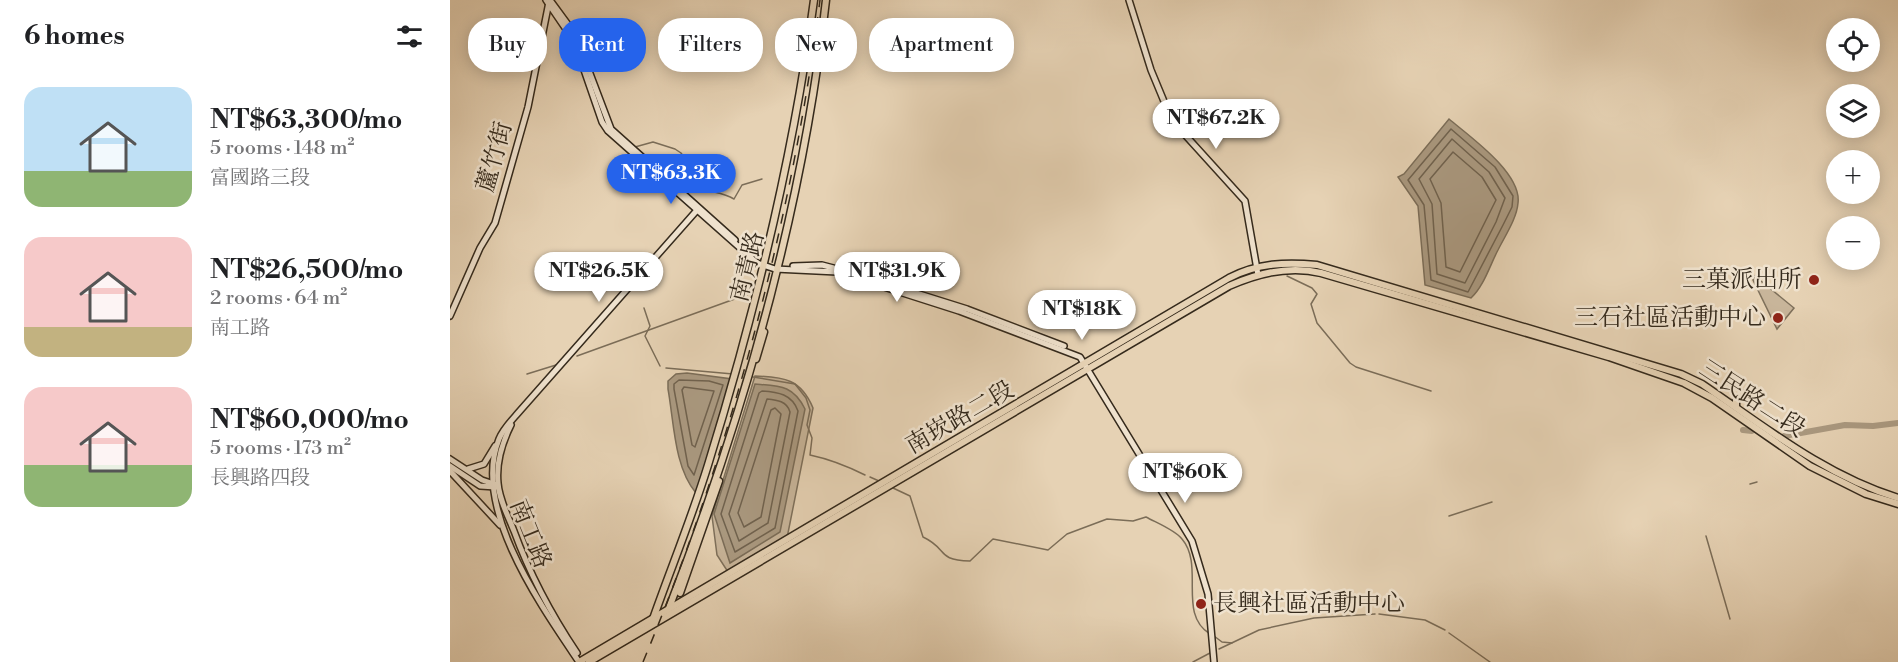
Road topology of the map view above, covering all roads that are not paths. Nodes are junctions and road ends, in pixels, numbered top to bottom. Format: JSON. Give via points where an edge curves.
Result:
{"nodes":[{"id":1,"x":816,"y":0,"type":"edge"},
{"id":2,"x":827,"y":0,"type":"edge"},
{"id":3,"x":1129,"y":0,"type":"edge"},
{"id":4,"x":548,"y":1,"type":"edge"},
{"id":5,"x":796,"y":130,"type":"junction"},
{"id":6,"x":807,"y":139,"type":"junction"},
{"id":7,"x":790,"y":143,"type":"junction"},
{"id":8,"x":801,"y":156,"type":"junction"},
{"id":9,"x":697,"y":209,"type":"junction"},
{"id":10,"x":766,"y":265,"type":"junction"},
{"id":11,"x":778,"y":267,"type":"junction"},
{"id":12,"x":1257,"y":271,"type":"junction"},
{"id":13,"x":1374,"y":281,"type":"joint"},
{"id":14,"x":772,"y":282,"type":"junction"},
{"id":15,"x":1377,"y":290,"type":"joint"},
{"id":16,"x":772,"y":299,"type":"junction"},
{"id":17,"x":450,"y":316,"type":"edge"},
{"id":18,"x":748,"y":342,"type":"junction"},
{"id":19,"x":740,"y":357,"type":"junction"},
{"id":20,"x":1088,"y":365,"type":"junction"},
{"id":21,"x":1744,"y":394,"type":"dead end"},
{"id":22,"x":1736,"y":407,"type":"junction"},
{"id":23,"x":518,"y":413,"type":"junction"},
{"id":24,"x":718,"y":432,"type":"junction"},
{"id":25,"x":499,"y":440,"type":"junction"},
{"id":26,"x":732,"y":441,"type":"junction"},
{"id":27,"x":718,"y":444,"type":"junction"},
{"id":28,"x":724,"y":455,"type":"junction"},
{"id":29,"x":450,"y":459,"type":"edge"},
{"id":30,"x":450,"y":466,"type":"edge"},
{"id":31,"x":466,"y":469,"type":"junction"},
{"id":32,"x":450,"y":471,"type":"edge"},
{"id":33,"x":495,"y":486,"type":"junction"},
{"id":34,"x":1898,"y":498,"type":"edge"},
{"id":35,"x":1898,"y":504,"type":"edge"},
{"id":36,"x":508,"y":538,"type":"junction"},
{"id":37,"x":670,"y":612,"type":"junction"},
{"id":38,"x":655,"y":620,"type":"junction"},
{"id":39,"x":582,"y":662,"type":"edge"},
{"id":40,"x":1214,"y":662,"type":"edge"}],
"edges":[{"from":1,"to":5,"type":"main road","name":"南青路"},
{"from":1,"to":7,"type":"main road"},
{"from":2,"to":6,"type":"main road"},
{"from":2,"to":8,"type":"main road","name":"南青路"},
{"from":3,"to":12,"type":"street","via":[[1168,111],[1245,201]]},
{"from":4,"to":9,"type":"street","via":[[574,41],[602,122],[618,142]]},
{"from":4,"to":17,"type":"street","name":"蘆竹街","via":[[528,107],[495,224]]},
{"from":5,"to":7,"type":"main road","name":"南青路"},
{"from":5,"to":10,"type":"main road","name":"南青路"},
{"from":6,"to":8,"type":"main road","name":"南青路"},
{"from":6,"to":11,"type":"main road"},
{"from":7,"to":10,"type":"main road"},
{"from":8,"to":11,"type":"main road","name":"南青路"},
{"from":9,"to":10,"type":"street"},
{"from":9,"to":23,"type":"street","name":"南工路"},
{"from":10,"to":11,"type":"street"},
{"from":10,"to":18,"type":"main road","name":"南青路"},
{"from":10,"to":19,"type":"main road"},
{"from":11,"to":14,"type":"main road","name":"南青路"},
{"from":11,"to":16,"type":"main road"},
{"from":11,"to":20,"type":"street","via":[[830,270],[935,301],[1076,351]]},
{"from":12,"to":13,"type":"main road","name":"南崁路二段","via":[[1277,263],[1317,265]]},
{"from":12,"to":15,"type":"main road","name":"南崁路二段","via":[[1315,271]]},
{"from":12,"to":20,"type":"main road","name":"南崁路二段","via":[[1229,278]]},
{"from":13,"to":22,"type":"main road","name":"三民路二段","via":[[1681,374]]},
{"from":14,"to":16,"type":"main road","name":"南青路"},
{"from":14,"to":28,"type":"main road","name":"南青路"},
{"from":15,"to":35,"type":"main road","name":"三民路二段","via":[[1609,357],[1684,383],[1810,466],[1866,494]]},
{"from":16,"to":26,"type":"main road"},
{"from":18,"to":19,"type":"main road","name":"南青路"},
{"from":18,"to":27,"type":"main road","name":"南青路"},
{"from":19,"to":24,"type":"main road"},
{"from":20,"to":37,"type":"main road","name":"南崁路二段"},
{"from":20,"to":37,"type":"main road","name":"南崁路二段"},
{"from":20,"to":40,"type":"street","via":[[1192,541],[1208,594]]},
{"from":21,"to":22,"type":"main road","via":[[1736,400]]},
{"from":22,"to":34,"type":"main road","name":"三民路二段","via":[[1826,468]]},
{"from":23,"to":25,"type":"street","name":"南工路"},
{"from":23,"to":33,"type":"street","name":"南工路","via":[[500,452]]},
{"from":24,"to":27,"type":"main road","name":"南青路"},
{"from":24,"to":38,"type":"main road"},
{"from":25,"to":31,"type":"street","via":[[484,464]]},
{"from":25,"to":33,"type":"street","name":"南工路"},
{"from":26,"to":28,"type":"main road","name":"南青路"},
{"from":26,"to":37,"type":"main road"},
{"from":27,"to":38,"type":"main road","name":"南青路"},
{"from":28,"to":37,"type":"main road","name":"南青路"},
{"from":29,"to":31,"type":"street"},
{"from":30,"to":33,"type":"street","via":[[480,486]]},
{"from":31,"to":33,"type":"street"},
{"from":32,"to":36,"type":"street","via":[[488,510]]},
{"from":33,"to":36,"type":"street","name":"南工路","via":[[498,511]]},
{"from":33,"to":39,"type":"street","name":"南工路","via":[[526,563]]},
{"from":36,"to":39,"type":"street","name":"南工路","via":[[540,602]]},
{"from":37,"to":38,"type":"main road","name":"南崁路二段"},
{"from":38,"to":39,"type":"main road","name":"南崁路二段"}]}
